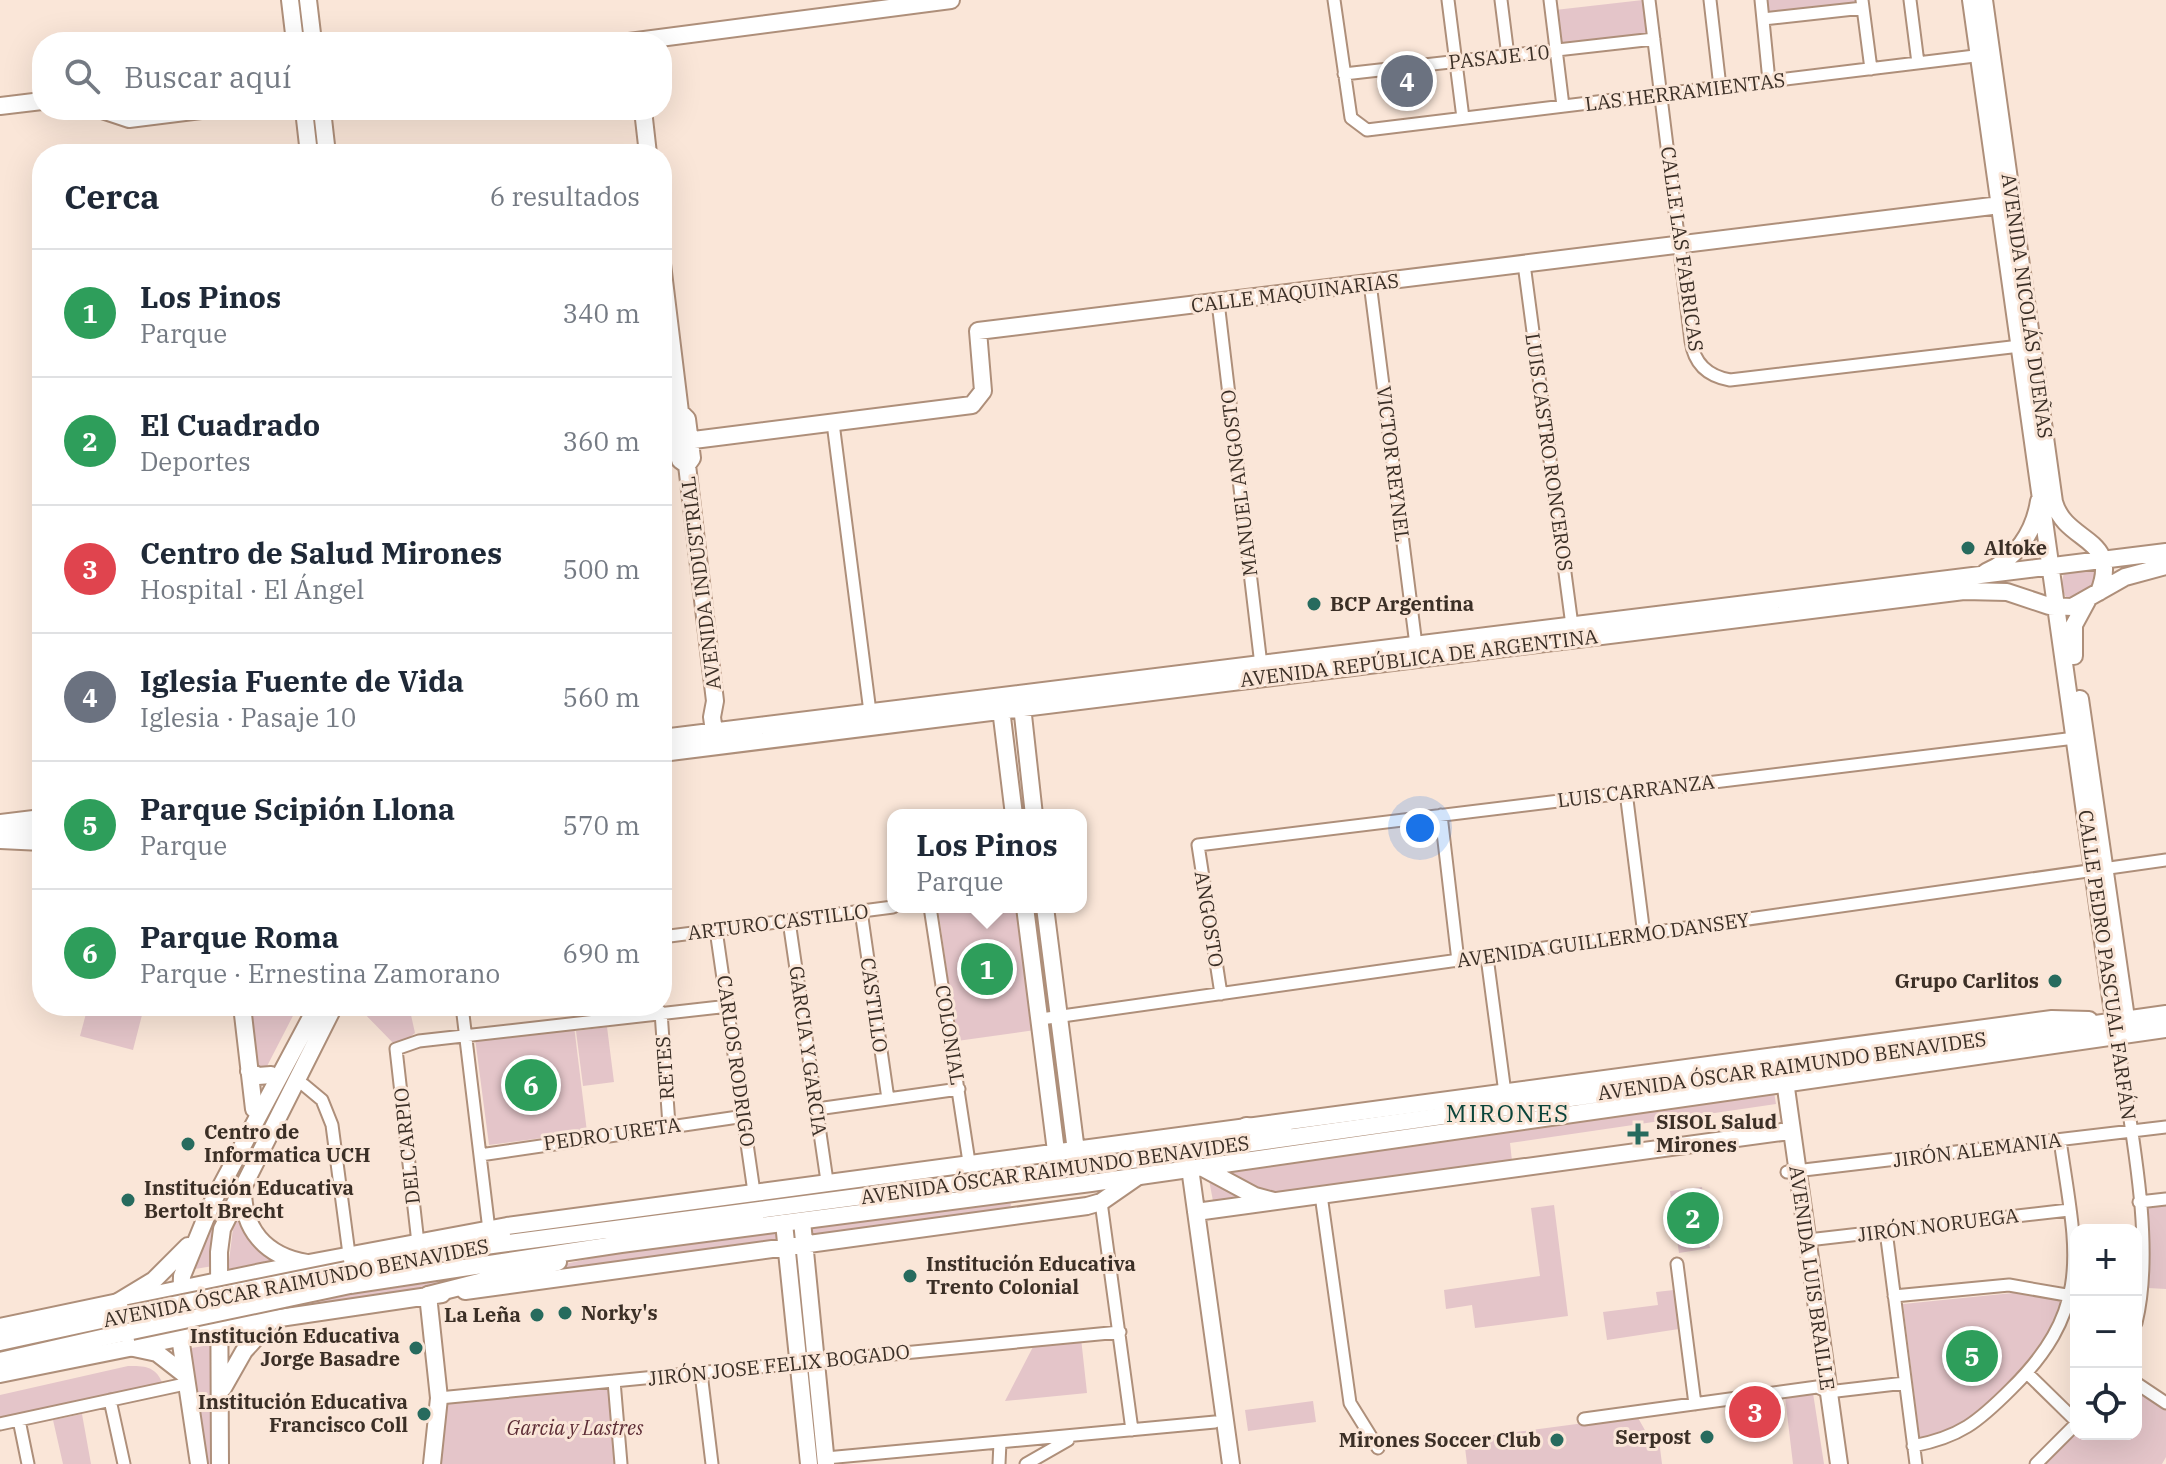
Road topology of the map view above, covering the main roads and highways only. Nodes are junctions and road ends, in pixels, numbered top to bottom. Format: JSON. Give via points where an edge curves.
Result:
{"nodes":[{"id":1,"x":290,"y":0,"type":"edge"},
{"id":2,"x":308,"y":0,"type":"edge"},
{"id":3,"x":951,"y":0,"type":"edge"},
{"id":4,"x":1971,"y":0,"type":"edge"},
{"id":5,"x":1984,"y":0,"type":"edge"},
{"id":6,"x":294,"y":32,"type":"edge"},
{"id":7,"x":312,"y":32,"type":"edge"},
{"id":8,"x":672,"y":37,"type":"edge"},
{"id":9,"x":1986,"y":55,"type":"junction"},
{"id":10,"x":32,"y":102,"type":"edge"},
{"id":11,"x":0,"y":106,"type":"edge"},
{"id":12,"x":305,"y":120,"type":"edge"},
{"id":13,"x":323,"y":120,"type":"edge"},
{"id":14,"x":644,"y":120,"type":"edge"},
{"id":15,"x":1997,"y":132,"type":"junction"},
{"id":16,"x":308,"y":144,"type":"edge"},
{"id":17,"x":326,"y":144,"type":"edge"},
{"id":18,"x":647,"y":144,"type":"edge"},
{"id":19,"x":2000,"y":205,"type":"junction"},
{"id":20,"x":672,"y":346,"type":"edge"},
{"id":21,"x":677,"y":442,"type":"edge"},
{"id":22,"x":2040,"y":488,"type":"junction"},
{"id":23,"x":2166,"y":552,"type":"edge"},
{"id":24,"x":2103,"y":560,"type":"junction"},
{"id":25,"x":2052,"y":566,"type":"junction"},
{"id":26,"x":2166,"y":566,"type":"edge"},
{"id":27,"x":1976,"y":576,"type":"junction"},
{"id":28,"x":2093,"y":596,"type":"junction"},
{"id":29,"x":2057,"y":607,"type":"junction"},
{"id":30,"x":1572,"y":633,"type":"junction"},
{"id":31,"x":1021,"y":701,"type":"junction"},
{"id":32,"x":1001,"y":703,"type":"junction"},
{"id":33,"x":672,"y":738,"type":"edge"},
{"id":34,"x":720,"y":739,"type":"junction"},
{"id":35,"x":672,"y":751,"type":"edge"},
{"id":36,"x":1013,"y":809,"type":"edge"},
{"id":37,"x":1033,"y":809,"type":"edge"},
{"id":38,"x":32,"y":819,"type":"edge"},
{"id":39,"x":0,"y":823,"type":"edge"},
{"id":40,"x":32,"y":833,"type":"edge"},
{"id":41,"x":0,"y":838,"type":"edge"},
{"id":42,"x":32,"y":841,"type":"edge"},
{"id":43,"x":2100,"y":869,"type":"junction"},
{"id":44,"x":1026,"y":913,"type":"edge"},
{"id":45,"x":1046,"y":913,"type":"edge"},
{"id":46,"x":2166,"y":1014,"type":"edge"},
{"id":47,"x":243,"y":1016,"type":"edge"},
{"id":48,"x":302,"y":1016,"type":"edge"},
{"id":49,"x":312,"y":1016,"type":"edge"},
{"id":50,"x":329,"y":1016,"type":"edge"},
{"id":51,"x":341,"y":1016,"type":"edge"},
{"id":52,"x":2121,"y":1028,"type":"junction"},
{"id":53,"x":2166,"y":1029,"type":"edge"},
{"id":54,"x":1757,"y":1059,"type":"junction"},
{"id":55,"x":249,"y":1071,"type":"junction"},
{"id":56,"x":271,"y":1075,"type":"junction"},
{"id":57,"x":1779,"y":1077,"type":"junction"},
{"id":58,"x":252,"y":1117,"type":"junction"},
{"id":59,"x":275,"y":1121,"type":"junction"},
{"id":60,"x":1246,"y":1126,"type":"junction"},
{"id":61,"x":1782,"y":1132,"type":"junction"},
{"id":62,"x":1302,"y":1135,"type":"junction"},
{"id":63,"x":1166,"y":1137,"type":"junction"},
{"id":64,"x":1076,"y":1149,"type":"junction"},
{"id":65,"x":1056,"y":1151,"type":"junction"},
{"id":66,"x":1188,"y":1164,"type":"junction"},
{"id":67,"x":1792,"y":1172,"type":"junction"},
{"id":68,"x":1078,"y":1176,"type":"junction"},
{"id":69,"x":1137,"y":1177,"type":"junction"},
{"id":70,"x":1060,"y":1179,"type":"junction"},
{"id":71,"x":243,"y":1181,"type":"junction"},
{"id":72,"x":1274,"y":1201,"type":"junction"},
{"id":73,"x":1196,"y":1212,"type":"junction"},
{"id":74,"x":802,"y":1221,"type":"junction"},
{"id":75,"x":784,"y":1223,"type":"junction"},
{"id":76,"x":600,"y":1233,"type":"junction"},
{"id":77,"x":465,"y":1236,"type":"junction"},
{"id":78,"x":194,"y":1238,"type":"junction"},
{"id":79,"x":621,"y":1244,"type":"junction"},
{"id":80,"x":805,"y":1245,"type":"junction"},
{"id":81,"x":786,"y":1247,"type":"junction"},
{"id":82,"x":307,"y":1263,"type":"junction"},
{"id":83,"x":348,"y":1270,"type":"junction"},
{"id":84,"x":266,"y":1271,"type":"junction"},
{"id":85,"x":219,"y":1281,"type":"junction"},
{"id":86,"x":180,"y":1289,"type":"junction"},
{"id":87,"x":428,"y":1295,"type":"junction"},
{"id":88,"x":126,"y":1305,"type":"junction"},
{"id":89,"x":275,"y":1319,"type":"junction"},
{"id":90,"x":0,"y":1327,"type":"edge"},
{"id":91,"x":220,"y":1329,"type":"junction"},
{"id":92,"x":180,"y":1337,"type":"junction"},
{"id":93,"x":134,"y":1341,"type":"junction"},
{"id":94,"x":0,"y":1342,"type":"edge"},
{"id":95,"x":0,"y":1361,"type":"edge"},
{"id":96,"x":808,"y":1362,"type":"junction"},
{"id":97,"x":0,"y":1374,"type":"edge"},
{"id":98,"x":184,"y":1379,"type":"junction"},
{"id":99,"x":1823,"y":1390,"type":"junction"},
{"id":100,"x":221,"y":1394,"type":"junction"},
{"id":101,"x":820,"y":1462,"type":"edge"},
{"id":102,"x":199,"y":1464,"type":"edge"},
{"id":103,"x":220,"y":1464,"type":"edge"},
{"id":104,"x":432,"y":1464,"type":"edge"},
{"id":105,"x":1220,"y":1464,"type":"edge"},
{"id":106,"x":1231,"y":1464,"type":"edge"},
{"id":107,"x":1828,"y":1464,"type":"edge"},
{"id":108,"x":1839,"y":1464,"type":"edge"}],
"edges":[{"from":1,"to":6,"type":"main road"},
{"from":2,"to":7,"type":"main road"},
{"from":3,"to":8,"type":"main road"},
{"from":4,"to":9,"type":"main road","name":"AVENIDA NICOLÁS DUEÑAS"},
{"from":5,"to":9,"type":"main road","name":"AVENIDA NICOLÁS DUEÑAS"},
{"from":9,"to":15,"type":"main road","name":"AVENIDA NICOLÁS DUEÑAS"},
{"from":10,"to":11,"type":"main road"},
{"from":12,"to":16,"type":"main road"},
{"from":13,"to":17,"type":"main road"},
{"from":14,"to":18,"type":"main road"},
{"from":15,"to":19,"type":"main road","name":"AVENIDA NICOLÁS DUEÑAS"},
{"from":15,"to":24,"type":"main road","name":"AVENIDA NICOLÁS DUEÑAS","via":[[2054,502],[2061,520],[2094,544]]},
{"from":19,"to":21,"type":"main road","name":"CALLE MAQUINARIAS","via":[[978,331],[984,381],[980,400],[961,407]]},
{"from":19,"to":22,"type":"main road","name":"AVENIDA NICOLÁS DUEÑAS"},
{"from":20,"to":21,"type":"main road","name":"AVENIDA INDUSTRIAL","via":[[680,412]]},
{"from":21,"to":34,"type":"main road","name":"AVENIDA INDUSTRIAL","via":[[680,460],[687,465]]},
{"from":22,"to":25,"type":"main road","name":"AVENIDA NICOLÁS DUEÑAS"},
{"from":22,"to":27,"type":"main road","via":[[2036,517],[2024,541],[2003,562]]},
{"from":23,"to":24,"type":"main road","name":"AVENIDA REPÚBLICA DE ARGENTINA"},
{"from":24,"to":25,"type":"main road","name":"AVENIDA REPÚBLICA DE ARGENTINA"},
{"from":24,"to":28,"type":"main road","via":[[2104,575]]},
{"from":25,"to":27,"type":"main road","name":"AVENIDA REPÚBLICA DE ARGENTINA"},
{"from":25,"to":29,"type":"main road","name":"AVENIDA NICOLÁS DUEÑAS"},
{"from":26,"to":28,"type":"main road","name":"AVENIDA REPÚBLICA DE ARGENTINA","via":[[2125,577]]},
{"from":27,"to":30,"type":"main road","name":"AVENIDA REPÚBLICA DE ARGENTINA"},
{"from":28,"to":29,"type":"main road","name":"AVENIDA REPÚBLICA DE ARGENTINA"},
{"from":28,"to":43,"type":"main road","name":"CALLE PEDRO PASCUAL FARFÁN","via":[[2074,625],[2073,647]]},
{"from":29,"to":30,"type":"main road","name":"AVENIDA REPÚBLICA DE ARGENTINA","via":[[2007,592],[1964,591]]},
{"from":29,"to":43,"type":"main road","name":"CALLE PEDRO PASCUAL FARFÁN"},
{"from":30,"to":31,"type":"main road","name":"AVENIDA REPÚBLICA DE ARGENTINA"},
{"from":30,"to":31,"type":"main road","name":"AVENIDA REPÚBLICA DE ARGENTINA","via":[[1416,645]]},
{"from":31,"to":32,"type":"main road","name":"AVENIDA REPÚBLICA DE ARGENTINA"},
{"from":31,"to":37,"type":"main road"},
{"from":32,"to":34,"type":"main road","name":"AVENIDA REPÚBLICA DE ARGENTINA"},
{"from":32,"to":34,"type":"main road","name":"AVENIDA REPÚBLICA DE ARGENTINA","via":[[870,712]]},
{"from":32,"to":36,"type":"main road"},
{"from":33,"to":34,"type":"main road","name":"AVENIDA REPÚBLICA DE ARGENTINA"},
{"from":34,"to":35,"type":"main road","name":"AVENIDA REPÚBLICA DE ARGENTINA"},
{"from":38,"to":39,"type":"main road"},
{"from":40,"to":41,"type":"main road"},
{"from":41,"to":42,"type":"main road"},
{"from":43,"to":52,"type":"main road","name":"CALLE PEDRO PASCUAL FARFÁN"},
{"from":44,"to":65,"type":"main road"},
{"from":45,"to":64,"type":"main road"},
{"from":46,"to":52,"type":"main road","name":"AVENIDA ÓSCAR RAIMUNDO BENAVIDES"},
{"from":47,"to":55,"type":"main road"},
{"from":48,"to":56,"type":"main road"},
{"from":49,"to":58,"type":"main road","via":[[262,1112]]},
{"from":50,"to":59,"type":"main road"},
{"from":51,"to":59,"type":"main road","via":[[294,1103]]},
{"from":52,"to":53,"type":"main road","name":"AVENIDA ÓSCAR RAIMUNDO BENAVIDES"},
{"from":52,"to":54,"type":"main road","name":"AVENIDA ÓSCAR RAIMUNDO BENAVIDES","via":[[2052,1019]]},
{"from":52,"to":57,"type":"main road","name":"AVENIDA ÓSCAR RAIMUNDO BENAVIDES"},
{"from":54,"to":57,"type":"main road"},
{"from":54,"to":60,"type":"main road","name":"AVENIDA ÓSCAR RAIMUNDO BENAVIDES"},
{"from":55,"to":56,"type":"main road"},
{"from":55,"to":58,"type":"main road"},
{"from":56,"to":58,"type":"main road"},
{"from":57,"to":61,"type":"main road","name":"AVENIDA LUIS BRAILLE"},
{"from":57,"to":62,"type":"main road","name":"AVENIDA ÓSCAR RAIMUNDO BENAVIDES"},
{"from":57,"to":66,"type":"main road","name":"AVENIDA ÓSCAR RAIMUNDO BENAVIDES"},
{"from":57,"to":67,"type":"main road","name":"AVENIDA LUIS BRAILLE"},
{"from":58,"to":78,"type":"main road"},
{"from":59,"to":71,"type":"main road"},
{"from":60,"to":62,"type":"main road"},
{"from":60,"to":63,"type":"main road","name":"AVENIDA ÓSCAR RAIMUNDO BENAVIDES"},
{"from":61,"to":67,"type":"main road","name":"AVENIDA LUIS BRAILLE"},
{"from":61,"to":72,"type":"main road"},
{"from":62,"to":66,"type":"main road","name":"AVENIDA ÓSCAR RAIMUNDO BENAVIDES"},
{"from":63,"to":64,"type":"main road","name":"AVENIDA ÓSCAR RAIMUNDO BENAVIDES"},
{"from":63,"to":66,"type":"main road"},
{"from":64,"to":65,"type":"main road","name":"AVENIDA ÓSCAR RAIMUNDO BENAVIDES"},
{"from":64,"to":68,"type":"main road"},
{"from":65,"to":70,"type":"main road"},
{"from":65,"to":77,"type":"main road","name":"AVENIDA ÓSCAR RAIMUNDO BENAVIDES"},
{"from":66,"to":68,"type":"main road","name":"AVENIDA ÓSCAR RAIMUNDO BENAVIDES"},
{"from":66,"to":69,"type":"main road","name":"AVENIDA ÓSCAR RAIMUNDO BENAVIDES"},
{"from":66,"to":72,"type":"main road"},
{"from":66,"to":73,"type":"main road"},
{"from":66,"to":105,"type":"main road"},
{"from":67,"to":99,"type":"main road","name":"AVENIDA LUIS BRAILLE"},
{"from":67,"to":99,"type":"main road","name":"AVENIDA LUIS BRAILLE","via":[[1808,1240]]},
{"from":68,"to":69,"type":"main road","name":"AVENIDA ÓSCAR RAIMUNDO BENAVIDES"},
{"from":68,"to":70,"type":"main road","name":"AVENIDA ÓSCAR RAIMUNDO BENAVIDES"},
{"from":69,"to":80,"type":"main road","name":"AVENIDA ÓSCAR RAIMUNDO BENAVIDES","via":[[1101,1202]]},
{"from":70,"to":74,"type":"main road","name":"AVENIDA ÓSCAR RAIMUNDO BENAVIDES"},
{"from":70,"to":76,"type":"main road","name":"AVENIDA ÓSCAR RAIMUNDO BENAVIDES"},
{"from":71,"to":82,"type":"main road","via":[[247,1218],[257,1240],[283,1257]]},
{"from":71,"to":85,"type":"main road","via":[[222,1229]]},
{"from":72,"to":73,"type":"main road"},
{"from":73,"to":106,"type":"main road"},
{"from":74,"to":75,"type":"main road","name":"AVENIDA ÓSCAR RAIMUNDO BENAVIDES"},
{"from":74,"to":80,"type":"main road"},
{"from":75,"to":79,"type":"main road","name":"AVENIDA ÓSCAR RAIMUNDO BENAVIDES"},
{"from":75,"to":81,"type":"main road"},
{"from":76,"to":77,"type":"main road"},
{"from":76,"to":83,"type":"main road","name":"AVENIDA ÓSCAR RAIMUNDO BENAVIDES","via":[[470,1248]]},
{"from":77,"to":83,"type":"main road","name":"AVENIDA ÓSCAR RAIMUNDO BENAVIDES","via":[[418,1243]]},
{"from":78,"to":86,"type":"main road"},
{"from":78,"to":88,"type":"main road"},
{"from":79,"to":83,"type":"main road","name":"AVENIDA ÓSCAR RAIMUNDO BENAVIDES"},
{"from":79,"to":87,"type":"main road"},
{"from":80,"to":81,"type":"main road","name":"AVENIDA ÓSCAR RAIMUNDO BENAVIDES"},
{"from":80,"to":96,"type":"main road"},
{"from":81,"to":87,"type":"main road","name":"AVENIDA ÓSCAR RAIMUNDO BENAVIDES"},
{"from":81,"to":96,"type":"main road"},
{"from":82,"to":83,"type":"main road","name":"AVENIDA ÓSCAR RAIMUNDO BENAVIDES"},
{"from":82,"to":84,"type":"main road","name":"AVENIDA ÓSCAR RAIMUNDO BENAVIDES"},
{"from":83,"to":88,"type":"main road","name":"AVENIDA ÓSCAR RAIMUNDO BENAVIDES","bridge":true},
{"from":83,"to":93,"type":"main road","name":"AVENIDA ÓSCAR RAIMUNDO BENAVIDES","bridge":true},
{"from":84,"to":85,"type":"main road","name":"AVENIDA ÓSCAR RAIMUNDO BENAVIDES"},
{"from":84,"to":89,"type":"main road","via":[[254,1285],[254,1299]]},
{"from":85,"to":86,"type":"main road","name":"AVENIDA ÓSCAR RAIMUNDO BENAVIDES"},
{"from":85,"to":91,"type":"main road"},
{"from":86,"to":88,"type":"main road","name":"AVENIDA ÓSCAR RAIMUNDO BENAVIDES"},
{"from":86,"to":92,"type":"main road"},
{"from":87,"to":89,"type":"main road","name":"AVENIDA ÓSCAR RAIMUNDO BENAVIDES"},
{"from":87,"to":104,"type":"main road","via":[[439,1398]]},
{"from":88,"to":90,"type":"main road","name":"AVENIDA ÓSCAR RAIMUNDO BENAVIDES"},
{"from":88,"to":93,"type":"main road","via":[[145,1309],[149,1320],[148,1332]]},
{"from":88,"to":94,"type":"main road","name":"AVENIDA ÓSCAR RAIMUNDO BENAVIDES"},
{"from":89,"to":91,"type":"main road","name":"AVENIDA ÓSCAR RAIMUNDO BENAVIDES"},
{"from":89,"to":100,"type":"main road","via":[[244,1351]]},
{"from":91,"to":92,"type":"main road","name":"AVENIDA ÓSCAR RAIMUNDO BENAVIDES"},
{"from":91,"to":100,"type":"main road"},
{"from":92,"to":93,"type":"main road","name":"AVENIDA ÓSCAR RAIMUNDO BENAVIDES"},
{"from":92,"to":98,"type":"main road"},
{"from":93,"to":95,"type":"main road","name":"AVENIDA ÓSCAR RAIMUNDO BENAVIDES"},
{"from":93,"to":97,"type":"main road","name":"AVENIDA ÓSCAR RAIMUNDO BENAVIDES"},
{"from":93,"to":98,"type":"main road","via":[[163,1356]]},
{"from":96,"to":101,"type":"main road"},
{"from":98,"to":102,"type":"main road"},
{"from":99,"to":107,"type":"main road","name":"AVENIDA LUIS BRAILLE"},
{"from":99,"to":108,"type":"main road","name":"AVENIDA LUIS BRAILLE"},
{"from":100,"to":103,"type":"main road"}]}
